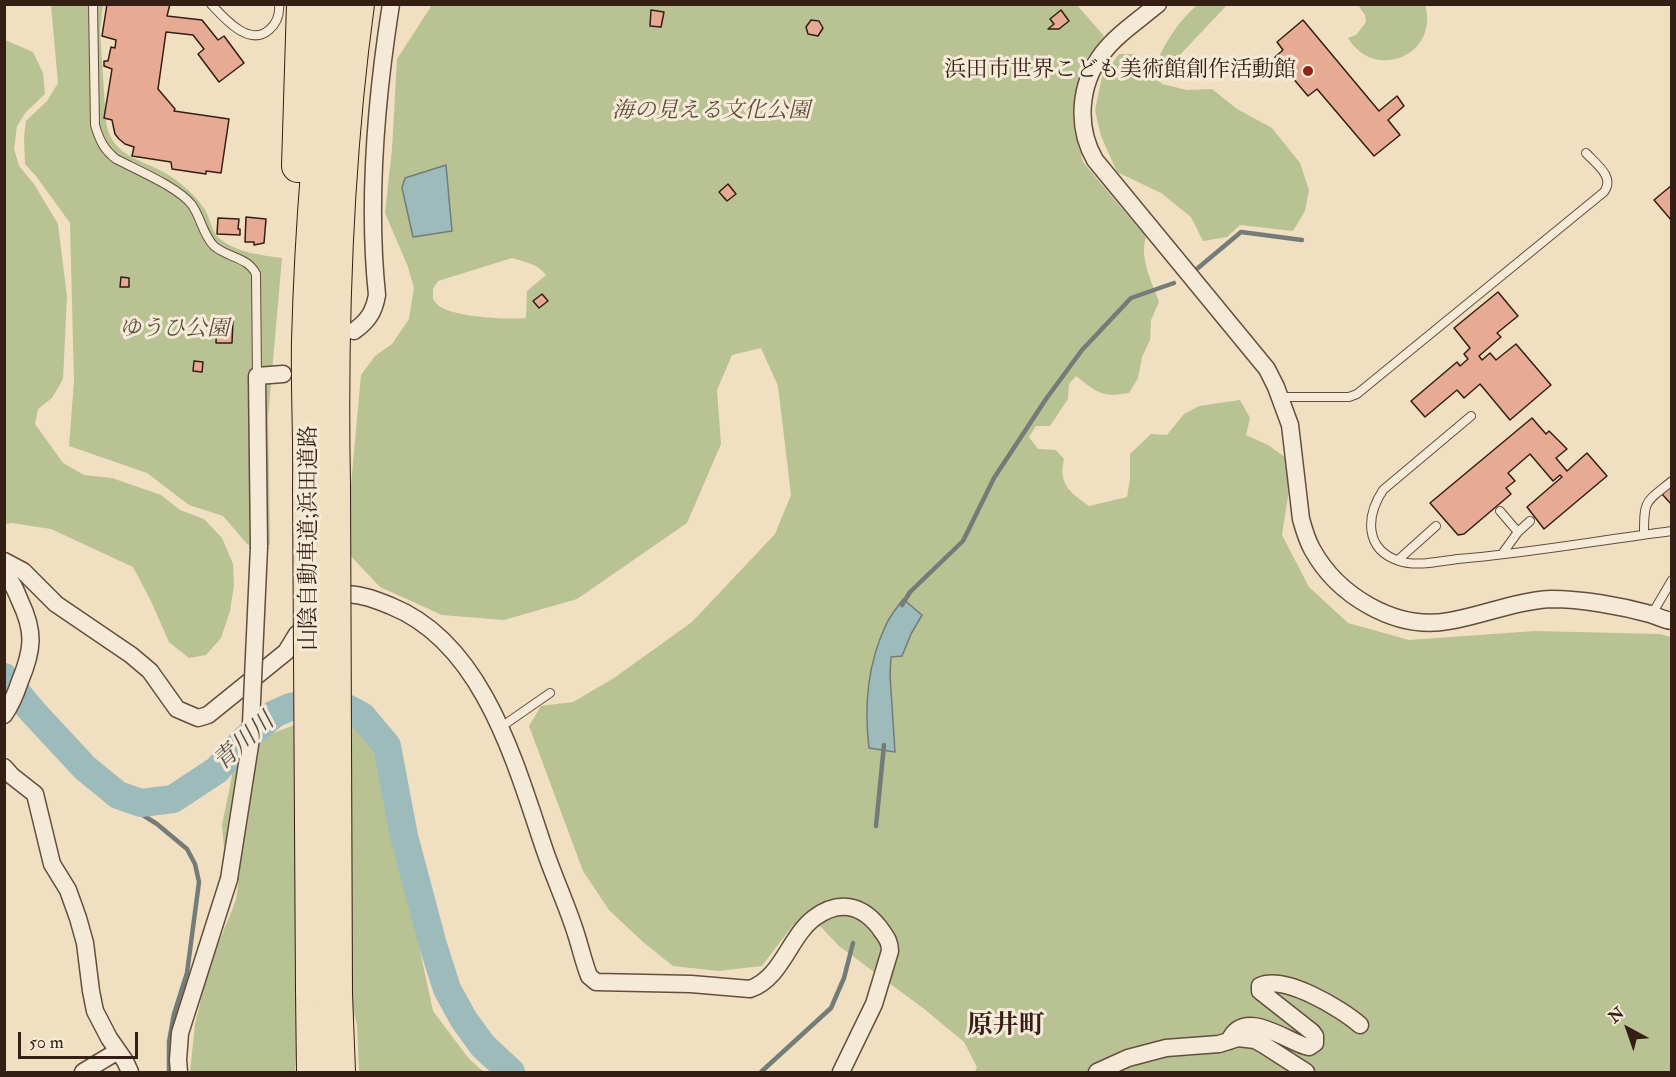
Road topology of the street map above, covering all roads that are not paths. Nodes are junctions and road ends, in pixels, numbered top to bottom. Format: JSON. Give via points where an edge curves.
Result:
{"nodes":[{"id":1,"x":93,"y":4,"type":"edge"},
{"id":2,"x":211,"y":4,"type":"edge"},
{"id":3,"x":279,"y":4,"type":"edge"},
{"id":4,"x":303,"y":4,"type":"edge"},
{"id":5,"x":335,"y":4,"type":"edge"},
{"id":6,"x":358,"y":4,"type":"edge"},
{"id":7,"x":374,"y":4,"type":"edge"},
{"id":8,"x":391,"y":4,"type":"edge"},
{"id":9,"x":1158,"y":4,"type":"edge"},
{"id":10,"x":349,"y":86,"type":"junction"},
{"id":11,"x":1586,"y":153,"type":"dead end"},
{"id":12,"x":354,"y":331,"type":"dead end"},
{"id":13,"x":283,"y":374,"type":"dead end"},
{"id":14,"x":257,"y":376,"type":"junction"},
{"id":15,"x":1280,"y":397,"type":"junction"},
{"id":16,"x":1472,"y":416,"type":"dead end"},
{"id":17,"x":318,"y":479,"type":"junction"},
{"id":18,"x":1671,"y":481,"type":"edge"},
{"id":19,"x":1500,"y":511,"type":"dead end"},
{"id":20,"x":1530,"y":521,"type":"dead end"},
{"id":21,"x":1436,"y":526,"type":"dead end"},
{"id":22,"x":1671,"y":531,"type":"edge"},
{"id":23,"x":1518,"y":532,"type":"junction"},
{"id":24,"x":1644,"y":534,"type":"junction"},
{"id":25,"x":1502,"y":554,"type":"junction"},
{"id":26,"x":1398,"y":560,"type":"junction"},
{"id":27,"x":4,"y":561,"type":"edge"},
{"id":28,"x":4,"y":572,"type":"edge"},
{"id":29,"x":1671,"y":580,"type":"edge"},
{"id":30,"x":1652,"y":614,"type":"junction"},
{"id":31,"x":1671,"y":621,"type":"edge"},
{"id":32,"x":550,"y":693,"type":"dead end"},
{"id":33,"x":8,"y":710,"type":"edge"},
{"id":34,"x":501,"y":726,"type":"junction"},
{"id":35,"x":4,"y":767,"type":"edge"},
{"id":36,"x":324,"y":992,"type":"junction"},
{"id":37,"x":1360,"y":1025,"type":"dead end"},
{"id":38,"x":1229,"y":1041,"type":"junction"},
{"id":39,"x":118,"y":1051,"type":"junction"},
{"id":40,"x":83,"y":1072,"type":"edge"},
{"id":41,"x":130,"y":1072,"type":"edge"},
{"id":42,"x":179,"y":1072,"type":"edge"},
{"id":43,"x":313,"y":1072,"type":"edge"},
{"id":44,"x":339,"y":1072,"type":"edge"},
{"id":45,"x":841,"y":1072,"type":"edge"},
{"id":46,"x":1097,"y":1072,"type":"edge"},
{"id":47,"x":1306,"y":1072,"type":"edge"}],
"edges":[{"from":1,"to":14,"type":"lane","via":[[98,136],[116,159],[183,195],[212,244],[253,267]]},
{"from":2,"to":3,"type":"lane","via":[[243,32],[254,36],[272,28],[278,19]]},
{"from":4,"to":17,"type":"highway","via":[[296,232],[300,333]]},
{"from":5,"to":17,"type":"highway","name":"山陰自動車道;浜田道路","via":[[311,256],[308,344]]},
{"from":6,"to":10,"type":"highway","name":"山陰自動車道;浜田道路"},
{"from":7,"to":10,"type":"highway"},
{"from":8,"to":12,"type":"street","via":[[381,69],[373,189],[377,295],[366,322]]},
{"from":9,"to":15,"type":"street","via":[[1114,41],[1096,63],[1082,109],[1086,141],[1095,160],[1261,360]]},
{"from":10,"to":17,"type":"highway","name":"山陰自動車道;浜田道路","via":[[340,178],[333,412]]},
{"from":11,"to":15,"type":"lane","via":[[1608,178],[1604,192],[1357,394]]},
{"from":13,"to":14,"type":"street"},
{"from":14,"to":42,"type":"street","bridge":true,"via":[[259,548],[250,745],[229,879],[180,1033]]},
{"from":15,"to":30,"type":"street","via":[[1290,425],[1301,519],[1308,542],[1331,575],[1362,602],[1398,617],[1428,622],[1449,621],[1515,603],[1555,599]]},
{"from":16,"to":26,"type":"lane","via":[[1377,499],[1370,518],[1374,538],[1387,555]]},
{"from":17,"to":36,"type":"highway","name":"山陰自動車道;浜田道路","bridge":true},
{"from":18,"to":24,"type":"lane","via":[[1647,502]]},
{"from":19,"to":23,"type":"lane"},
{"from":20,"to":23,"type":"lane"},
{"from":21,"to":26,"type":"lane"},
{"from":22,"to":24,"type":"lane"},
{"from":23,"to":25,"type":"lane"},
{"from":24,"to":25,"type":"lane"},
{"from":25,"to":26,"type":"lane","via":[[1416,563]]},
{"from":27,"to":34,"type":"street","via":[[23,571],[56,604],[150,670],[177,709],[188,716],[208,715],[221,706],[286,652],[297,634],[348,594],[364,595],[425,624],[468,671]]},
{"from":28,"to":33,"type":"street","via":[[11,580],[32,635],[29,659]]},
{"from":29,"to":30,"type":"lane"},
{"from":30,"to":31,"type":"street"},
{"from":32,"to":34,"type":"lane"},
{"from":34,"to":45,"type":"street","via":[[588,976],[596,982],[750,989],[778,967],[813,919],[828,910],[856,908],[872,918],[890,942],[890,951],[874,1004]]},
{"from":35,"to":39,"type":"street","via":[[35,794],[52,864],[68,890],[78,918],[95,1011]]},
{"from":36,"to":43,"type":"highway","name":"山陰自動車道;浜田道路"},
{"from":36,"to":44,"type":"highway","name":"山陰自動車道;浜田道路"},
{"from":37,"to":38,"type":"street","via":[[1319,999],[1265,984],[1260,991],[1312,1032],[1315,1043],[1305,1046],[1255,1025],[1241,1027]]},
{"from":38,"to":46,"type":"street","via":[[1166,1048],[1128,1058]]},
{"from":38,"to":47,"type":"street","via":[[1255,1040]]},
{"from":39,"to":40,"type":"street"},
{"from":39,"to":41,"type":"street"}]}
